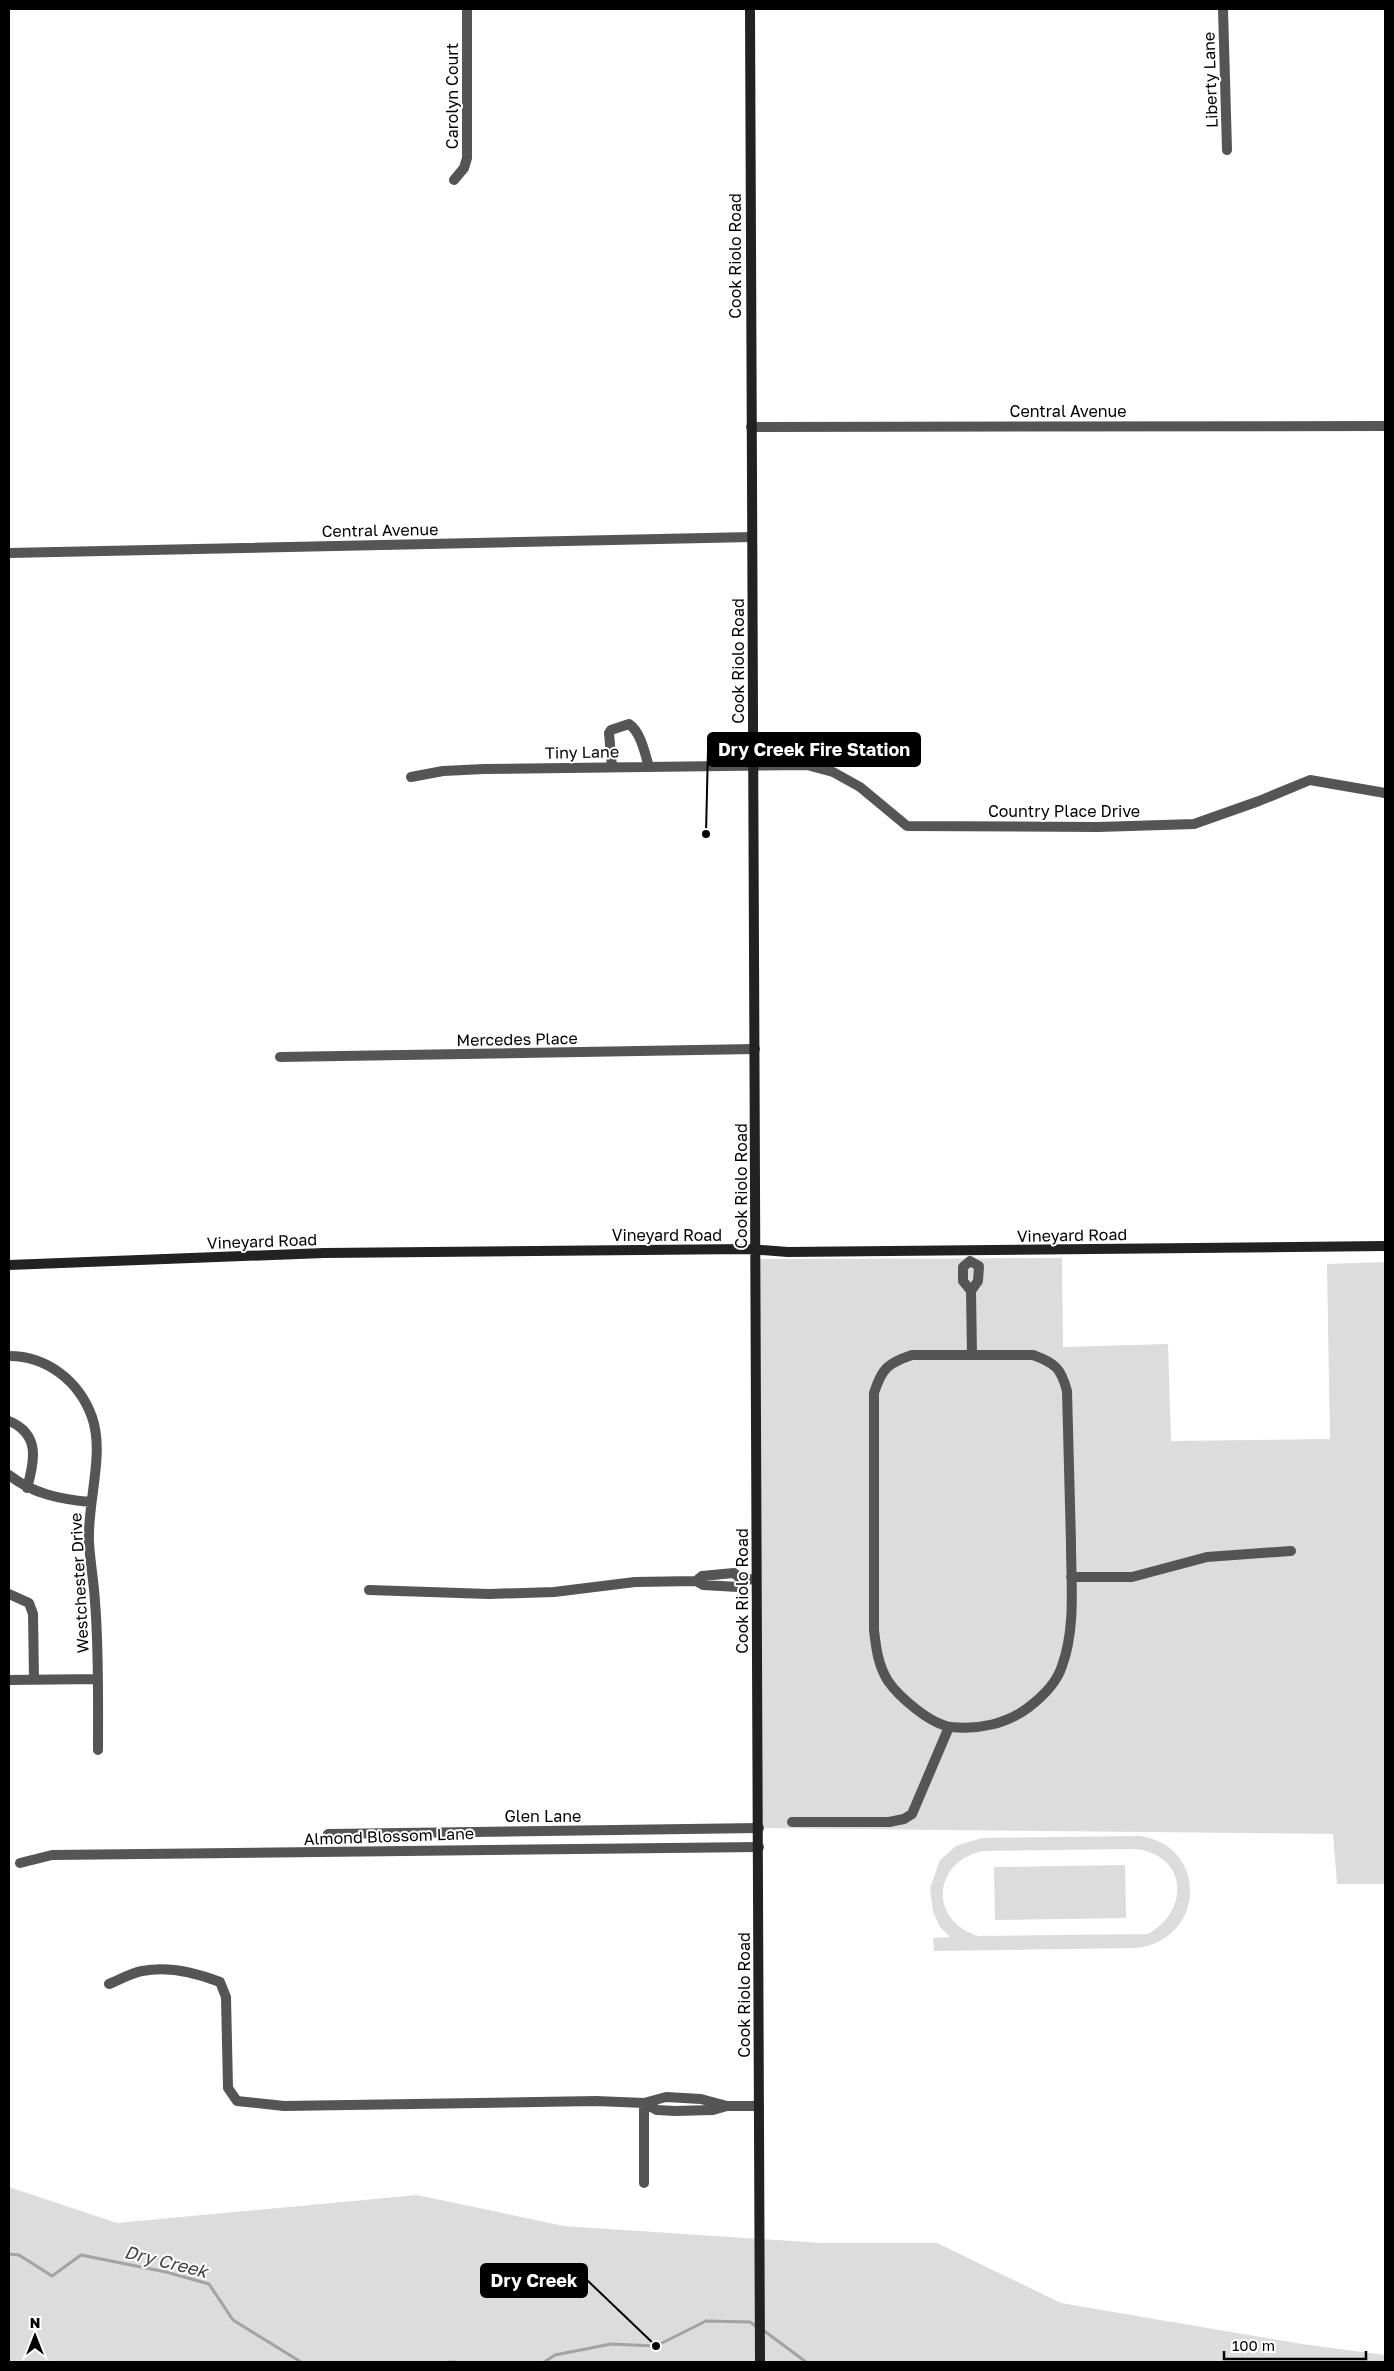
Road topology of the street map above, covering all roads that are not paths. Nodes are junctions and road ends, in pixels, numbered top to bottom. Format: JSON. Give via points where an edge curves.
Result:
{"nodes":[{"id":1,"x":467,"y":9,"type":"edge"},
{"id":2,"x":750,"y":9,"type":"edge"},
{"id":3,"x":1222,"y":9,"type":"edge"},
{"id":4,"x":1227,"y":150,"type":"dead end"},
{"id":5,"x":454,"y":180,"type":"dead end"},
{"id":6,"x":1385,"y":426,"type":"edge"},
{"id":7,"x":751,"y":427,"type":"junction"},
{"id":8,"x":752,"y":537,"type":"junction"},
{"id":9,"x":9,"y":552,"type":"edge"},
{"id":10,"x":753,"y":765,"type":"junction"},
{"id":11,"x":612,"y":767,"type":"junction"},
{"id":12,"x":649,"y":767,"type":"junction"},
{"id":13,"x":411,"y":776,"type":"dead end"},
{"id":14,"x":1385,"y":793,"type":"edge"},
{"id":15,"x":755,"y":1049,"type":"junction"},
{"id":16,"x":280,"y":1057,"type":"dead end"},
{"id":17,"x":1385,"y":1246,"type":"edge"},
{"id":18,"x":756,"y":1250,"type":"junction"},
{"id":19,"x":970,"y":1256,"type":"junction"},
{"id":20,"x":9,"y":1265,"type":"edge"},
{"id":21,"x":971,"y":1291,"type":"junction"},
{"id":22,"x":972,"y":1355,"type":"junction"},
{"id":23,"x":9,"y":1356,"type":"edge"},
{"id":24,"x":9,"y":1421,"type":"edge"},
{"id":25,"x":9,"y":1475,"type":"edge"},
{"id":26,"x":27,"y":1488,"type":"junction"},
{"id":27,"x":90,"y":1502,"type":"junction"},
{"id":28,"x":1291,"y":1551,"type":"dead end"},
{"id":29,"x":718,"y":1575,"type":"junction"},
{"id":30,"x":1071,"y":1577,"type":"junction"},
{"id":31,"x":756,"y":1579,"type":"junction"},
{"id":32,"x":742,"y":1580,"type":"junction"},
{"id":33,"x":696,"y":1581,"type":"junction"},
{"id":34,"x":719,"y":1586,"type":"junction"},
{"id":35,"x":368,"y":1590,"type":"dead end"},
{"id":36,"x":9,"y":1594,"type":"edge"},
{"id":37,"x":34,"y":1679,"type":"junction"},
{"id":38,"x":98,"y":1679,"type":"junction"},
{"id":39,"x":9,"y":1680,"type":"edge"},
{"id":40,"x":949,"y":1727,"type":"junction"},
{"id":41,"x":98,"y":1750,"type":"dead end"},
{"id":42,"x":792,"y":1822,"type":"dead end"},
{"id":43,"x":759,"y":1828,"type":"junction"},
{"id":44,"x":328,"y":1834,"type":"dead end"},
{"id":45,"x":759,"y":1847,"type":"junction"},
{"id":46,"x":20,"y":1862,"type":"dead end"},
{"id":47,"x":109,"y":1984,"type":"dead end"},
{"id":48,"x":644,"y":2103,"type":"junction"},
{"id":49,"x":759,"y":2106,"type":"junction"},
{"id":50,"x":644,"y":2183,"type":"dead end"},
{"id":51,"x":760,"y":2362,"type":"edge"}],
"edges":[{"from":1,"to":5,"type":"street","name":"Carolyn Court","via":[[467,158],[464,168]]},
{"from":2,"to":7,"type":"street","name":"Cook Riolo Road"},
{"from":3,"to":4,"type":"street","name":"Liberty Lane"},
{"from":6,"to":7,"type":"street","name":"Central Avenue"},
{"from":7,"to":8,"type":"street","name":"Cook Riolo Road"},
{"from":8,"to":9,"type":"street","name":"Central Avenue"},
{"from":8,"to":10,"type":"street","name":"Cook Riolo Road"},
{"from":10,"to":12,"type":"street","name":"Tiny Lane"},
{"from":10,"to":14,"type":"street","name":"Country Place Drive","via":[[807,765],[833,772],[860,786],[907,826],[1194,824],[1310,780]]},
{"from":10,"to":15,"type":"street","name":"Cook Riolo Road"},
{"from":11,"to":12,"type":"street","name":"Tiny Lane"},
{"from":11,"to":12,"type":"street","via":[[609,733],[629,724],[635,729]]},
{"from":11,"to":13,"type":"street","name":"Tiny Lane","via":[[484,769]]},
{"from":15,"to":16,"type":"street","name":"Mercedes Place"},
{"from":15,"to":18,"type":"street","name":"Cook Riolo Road"},
{"from":17,"to":19,"type":"street","name":"Vineyard Road"},
{"from":18,"to":19,"type":"street","name":"Vineyard Road"},
{"from":18,"to":20,"type":"street","name":"Vineyard Road","via":[[324,1253]]},
{"from":18,"to":31,"type":"street","name":"Cook Riolo Road"},
{"from":19,"to":21,"type":"street","via":[[963,1267],[963,1281]]},
{"from":19,"to":21,"type":"street","via":[[979,1266],[978,1281]]},
{"from":21,"to":22,"type":"street"},
{"from":22,"to":30,"type":"street","via":[[1033,1355],[1051,1361],[1063,1374],[1067,1391]]},
{"from":22,"to":40,"type":"street","via":[[912,1355],[891,1362],[879,1376],[874,1393],[874,1630],[877,1655],[888,1680],[907,1703]]},
{"from":23,"to":27,"type":"street","name":"Westchester Drive","via":[[35,1360],[54,1368],[85,1400],[93,1419],[96,1441]]},
{"from":24,"to":26,"type":"street","via":[[20,1425],[33,1445]]},
{"from":25,"to":26,"type":"street"},
{"from":26,"to":27,"type":"street","via":[[56,1498]]},
{"from":27,"to":38,"type":"street","name":"Westchester Drive","via":[[89,1542]]},
{"from":28,"to":30,"type":"street","via":[[1207,1557],[1132,1577]]},
{"from":29,"to":32,"type":"street","via":[[734,1574]]},
{"from":29,"to":33,"type":"street","via":[[702,1576]]},
{"from":29,"to":34,"type":"street"},
{"from":30,"to":40,"type":"street","via":[[1070,1640],[1062,1669],[1041,1698],[1017,1716],[987,1726]]},
{"from":31,"to":32,"type":"street"},
{"from":31,"to":43,"type":"street","name":"Cook Riolo Road"},
{"from":32,"to":34,"type":"street","via":[[738,1587]]},
{"from":33,"to":34,"type":"street"},
{"from":33,"to":35,"type":"street","via":[[634,1582],[554,1592],[499,1594]]},
{"from":36,"to":37,"type":"street","via":[[29,1603],[33,1614]]},
{"from":37,"to":38,"type":"street"},
{"from":37,"to":39,"type":"street"},
{"from":38,"to":41,"type":"street","name":"Westchester Drive"},
{"from":40,"to":42,"type":"street","via":[[912,1814],[904,1819],[889,1822]]},
{"from":43,"to":44,"type":"street","name":"Glen Lane"},
{"from":43,"to":45,"type":"street","name":"Cook Riolo Road"},
{"from":45,"to":46,"type":"street","name":"Almond Blossom Lane","via":[[52,1855]]},
{"from":45,"to":49,"type":"street","name":"Cook Riolo Road"},
{"from":47,"to":48,"type":"street","via":[[142,1971],[172,1971],[220,1982],[226,1997],[227,2082],[237,2101],[284,2106]]},
{"from":48,"to":49,"type":"street","via":[[657,2110],[675,2111]]},
{"from":48,"to":50,"type":"street"},
{"from":49,"to":51,"type":"street","name":"Cook Riolo Road"}]}
